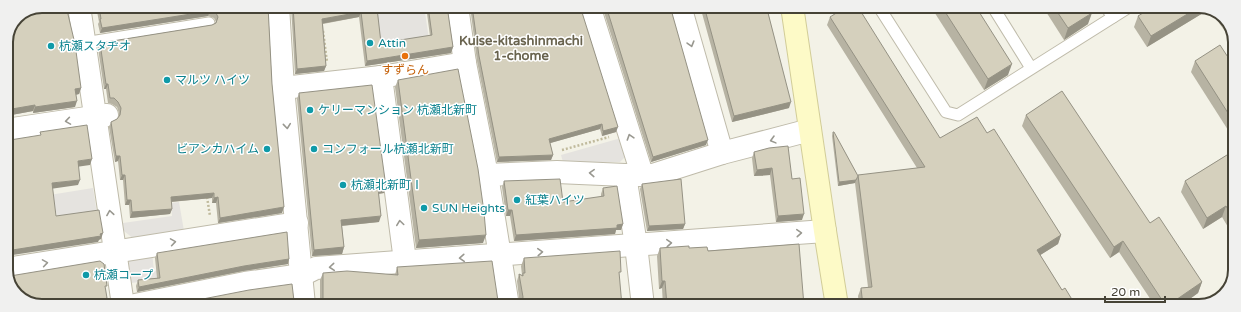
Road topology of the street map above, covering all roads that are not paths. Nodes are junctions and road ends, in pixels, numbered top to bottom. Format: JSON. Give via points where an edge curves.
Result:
{"nodes":[{"id":1,"x":80,"y":13,"type":"edge"},
{"id":2,"x":279,"y":13,"type":"edge"},
{"id":3,"x":458,"y":13,"type":"edge"},
{"id":4,"x":591,"y":13,"type":"edge"},
{"id":5,"x":682,"y":13,"type":"edge"},
{"id":6,"x":793,"y":13,"type":"edge"},
{"id":7,"x":883,"y":13,"type":"edge"},
{"id":8,"x":997,"y":13,"type":"edge"},
{"id":9,"x":1110,"y":13,"type":"edge"},
{"id":10,"x":1119,"y":13,"type":"edge"},
{"id":11,"x":1113,"y":17,"type":"junction"},
{"id":12,"x":209,"y":23,"type":"dead end"},
{"id":13,"x":84,"y":43,"type":"junction"},
{"id":14,"x":465,"y":63,"type":"junction"},
{"id":15,"x":1030,"y":68,"type":"junction"},
{"id":16,"x":381,"y":77,"type":"junction"},
{"id":17,"x":287,"y":80,"type":"junction"},
{"id":18,"x":101,"y":116,"type":"junction"},
{"id":19,"x":13,"y":129,"type":"edge"},
{"id":20,"x":810,"y":130,"type":"junction"},
{"id":21,"x":722,"y":153,"type":"junction"},
{"id":22,"x":487,"y":175,"type":"junction"},
{"id":23,"x":633,"y":175,"type":"junction"},
{"id":24,"x":297,"y":223,"type":"junction"},
{"id":25,"x":825,"y":231,"type":"junction"},
{"id":26,"x":636,"y":245,"type":"junction"},
{"id":27,"x":115,"y":251,"type":"junction"},
{"id":28,"x":501,"y":255,"type":"junction"},
{"id":29,"x":405,"y":261,"type":"junction"},
{"id":30,"x":13,"y":268,"type":"edge"},
{"id":31,"x":302,"y":275,"type":"junction"},
{"id":32,"x":122,"y":299,"type":"edge"},
{"id":33,"x":165,"y":299,"type":"edge"},
{"id":34,"x":304,"y":299,"type":"edge"},
{"id":35,"x":507,"y":299,"type":"edge"},
{"id":36,"x":642,"y":299,"type":"edge"},
{"id":37,"x":836,"y":299,"type":"edge"}],
"edges":[{"from":1,"to":13,"type":"street"},
{"from":2,"to":17,"type":"street"},
{"from":3,"to":14,"type":"street"},
{"from":23,"to":4,"type":"street","one_way":true,"via":[[628,132]]},
{"from":5,"to":21,"type":"street","one_way":true},
{"from":6,"to":20,"type":"street"},
{"from":7,"to":15,"type":"lane","via":[[946,112],[958,115]]},
{"from":8,"to":15,"type":"lane"},
{"from":9,"to":11,"type":"lane"},
{"from":10,"to":11,"type":"lane"},
{"from":11,"to":15,"type":"lane"},
{"from":12,"to":13,"type":"lane"},
{"from":13,"to":18,"type":"street"},
{"from":14,"to":16,"type":"street"},
{"from":14,"to":22,"type":"street"},
{"from":16,"to":17,"type":"street","via":[[329,82]]},
{"from":29,"to":16,"type":"street","one_way":true},
{"from":17,"to":24,"type":"street","one_way":true},
{"from":18,"to":19,"type":"street","one_way":true},
{"from":27,"to":18,"type":"street","one_way":true,"via":[[100,151]]},
{"from":20,"to":21,"type":"street","one_way":true},
{"from":20,"to":25,"type":"street"},
{"from":21,"to":23,"type":"street","via":[[653,175]]},
{"from":23,"to":22,"type":"street","one_way":true,"via":[[557,172]]},
{"from":22,"to":28,"type":"street"},
{"from":23,"to":26,"type":"street"},
{"from":27,"to":24,"type":"street","one_way":true},
{"from":24,"to":31,"type":"street"},
{"from":26,"to":25,"type":"street","one_way":true},
{"from":25,"to":37,"type":"street"},
{"from":28,"to":26,"type":"street","one_way":true},
{"from":26,"to":36,"type":"street"},
{"from":30,"to":27,"type":"street","one_way":true},
{"from":27,"to":32,"type":"street"},
{"from":28,"to":29,"type":"street","one_way":true},
{"from":28,"to":35,"type":"street"},
{"from":29,"to":31,"type":"street","one_way":true,"via":[[316,268]]},
{"from":31,"to":33,"type":"street","via":[[244,283]]},
{"from":31,"to":34,"type":"street"}]}
